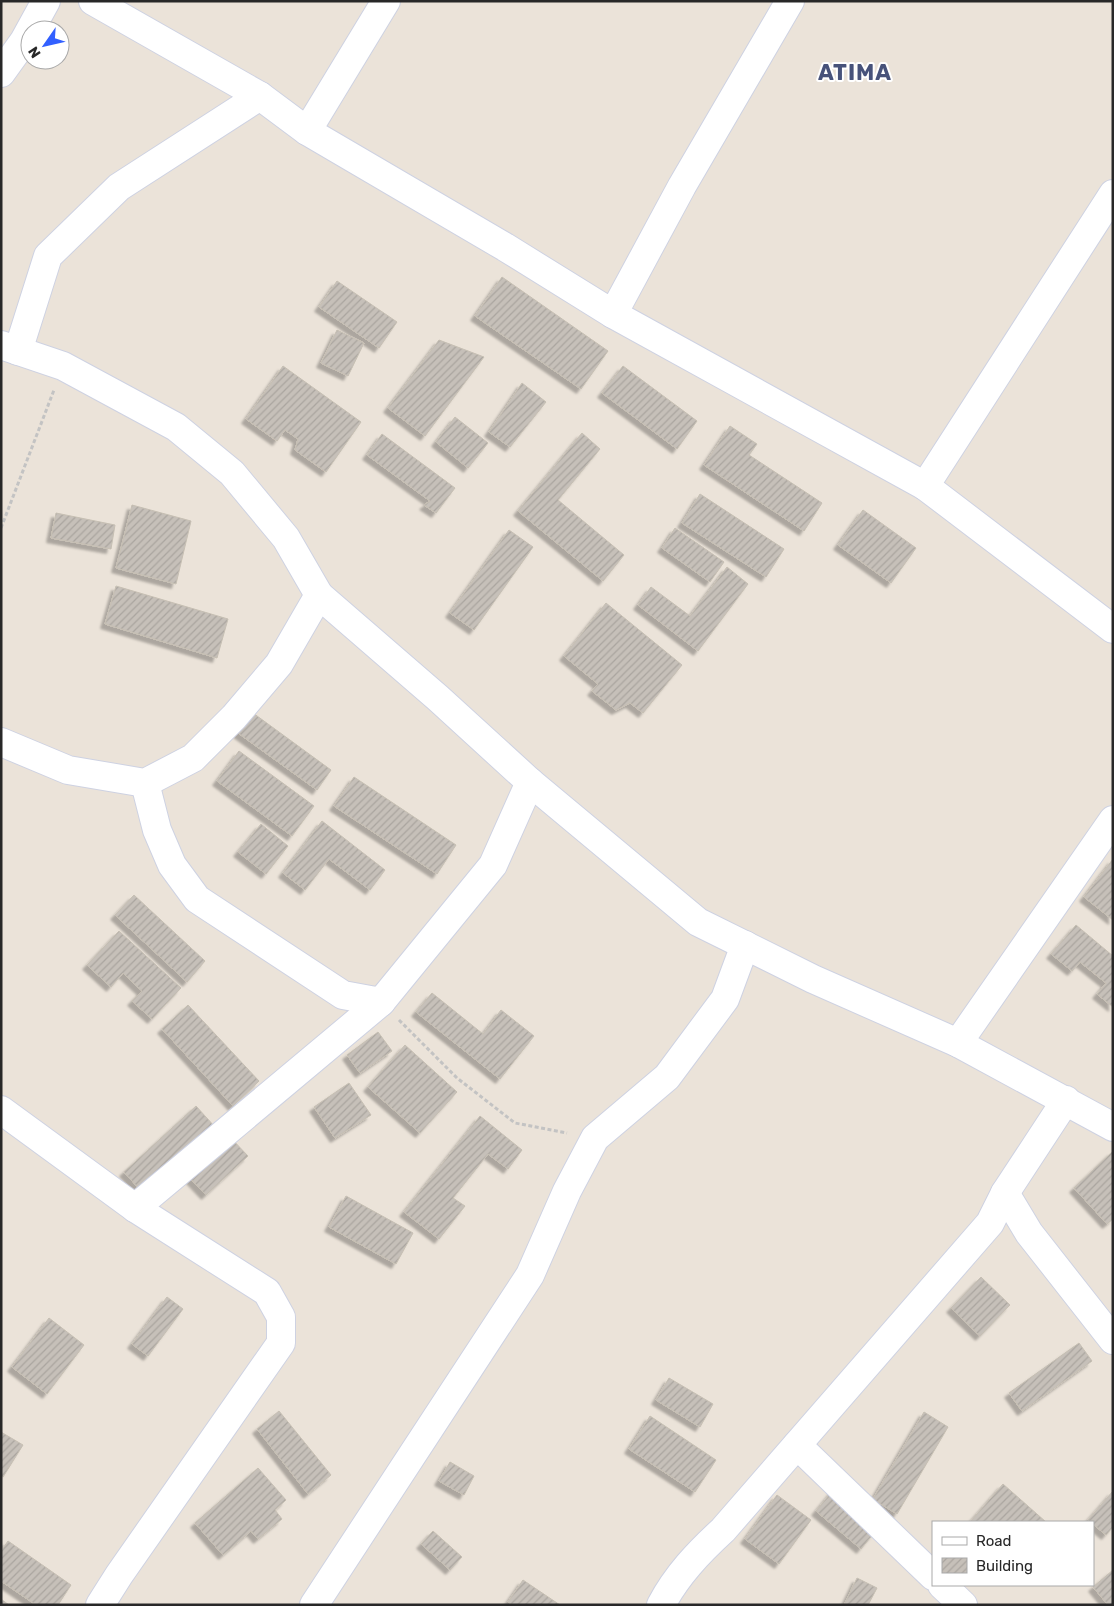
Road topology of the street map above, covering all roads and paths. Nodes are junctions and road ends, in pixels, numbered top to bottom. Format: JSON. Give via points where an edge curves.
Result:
{"nodes":[{"id":1,"x":46,"y":1,"type":"edge"},
{"id":2,"x":93,"y":1,"type":"edge"},
{"id":3,"x":386,"y":1,"type":"edge"},
{"id":4,"x":790,"y":1,"type":"edge"},
{"id":5,"x":1,"y":73,"type":"edge"},
{"id":6,"x":260,"y":96,"type":"junction"},
{"id":7,"x":307,"y":131,"type":"junction"},
{"id":8,"x":1113,"y":194,"type":"edge"},
{"id":9,"x":613,"y":314,"type":"junction"},
{"id":10,"x":10,"y":348,"type":"edge"},
{"id":11,"x":63,"y":366,"type":"junction"},
{"id":12,"x":925,"y":486,"type":"junction"},
{"id":13,"x":1,"y":528,"type":"edge"},
{"id":14,"x":319,"y":595,"type":"junction"},
{"id":15,"x":1113,"y":628,"type":"edge"},
{"id":16,"x":1,"y":742,"type":"edge"},
{"id":17,"x":530,"y":782,"type":"junction"},
{"id":18,"x":145,"y":783,"type":"junction"},
{"id":19,"x":1113,"y":820,"type":"edge"},
{"id":20,"x":745,"y":945,"type":"junction"},
{"id":21,"x":381,"y":1002,"type":"junction"},
{"id":22,"x":958,"y":1043,"type":"junction"},
{"id":23,"x":1066,"y":1100,"type":"junction"},
{"id":24,"x":1,"y":1110,"type":"edge"},
{"id":25,"x":1113,"y":1127,"type":"edge"},
{"id":26,"x":595,"y":1138,"type":"junction"},
{"id":27,"x":1005,"y":1193,"type":"junction"},
{"id":28,"x":135,"y":1208,"type":"junction"},
{"id":29,"x":1113,"y":1340,"type":"edge"},
{"id":30,"x":797,"y":1445,"type":"junction"},
{"id":31,"x":932,"y":1575,"type":"edge"},
{"id":32,"x":943,"y":1586,"type":"edge"},
{"id":33,"x":100,"y":1605,"type":"edge"},
{"id":34,"x":314,"y":1605,"type":"edge"},
{"id":35,"x":661,"y":1605,"type":"edge"},
{"id":36,"x":963,"y":1605,"type":"edge"}],
"edges":[{"from":1,"to":5,"type":"street","via":[[24,41]]},
{"from":2,"to":6,"type":"street"},
{"from":3,"to":7,"type":"street"},
{"from":4,"to":9,"type":"street","via":[[682,186]]},
{"from":6,"to":7,"type":"street"},
{"from":6,"to":10,"type":"street","via":[[119,187],[48,256]]},
{"from":7,"to":9,"type":"street"},
{"from":8,"to":12,"type":"street"},
{"from":9,"to":12,"type":"street"},
{"from":10,"to":11,"type":"street"},
{"from":11,"to":13,"type":"path"},
{"from":11,"to":14,"type":"street","via":[[176,427],[232,473],[286,538]]},
{"from":12,"to":15,"type":"street"},
{"from":14,"to":17,"type":"street"},
{"from":14,"to":18,"type":"street","via":[[279,664],[234,717],[193,758]]},
{"from":16,"to":18,"type":"street","via":[[68,770]]},
{"from":17,"to":20,"type":"street","via":[[698,922]]},
{"from":17,"to":21,"type":"street","via":[[493,865]]},
{"from":18,"to":21,"type":"street","via":[[157,830],[172,866],[197,899],[343,996]]},
{"from":19,"to":22,"type":"street"},
{"from":20,"to":22,"type":"street","via":[[813,980]]},
{"from":20,"to":26,"type":"street","via":[[725,999],[667,1077]]},
{"from":21,"to":26,"type":"path","via":[[458,1078],[515,1123]]},
{"from":21,"to":28,"type":"street"},
{"from":22,"to":23,"type":"street"},
{"from":23,"to":25,"type":"street"},
{"from":23,"to":27,"type":"street"},
{"from":24,"to":28,"type":"street"},
{"from":26,"to":34,"type":"street","via":[[567,1191],[530,1275]]},
{"from":27,"to":29,"type":"street","via":[[1030,1233]]},
{"from":27,"to":30,"type":"street","via":[[990,1223]]},
{"from":28,"to":33,"type":"street","via":[[267,1292],[280,1317],[282,1343]]},
{"from":30,"to":31,"type":"street"},
{"from":30,"to":35,"type":"street","via":[[722,1530],[689,1562]]},
{"from":32,"to":36,"type":"street"}]}
